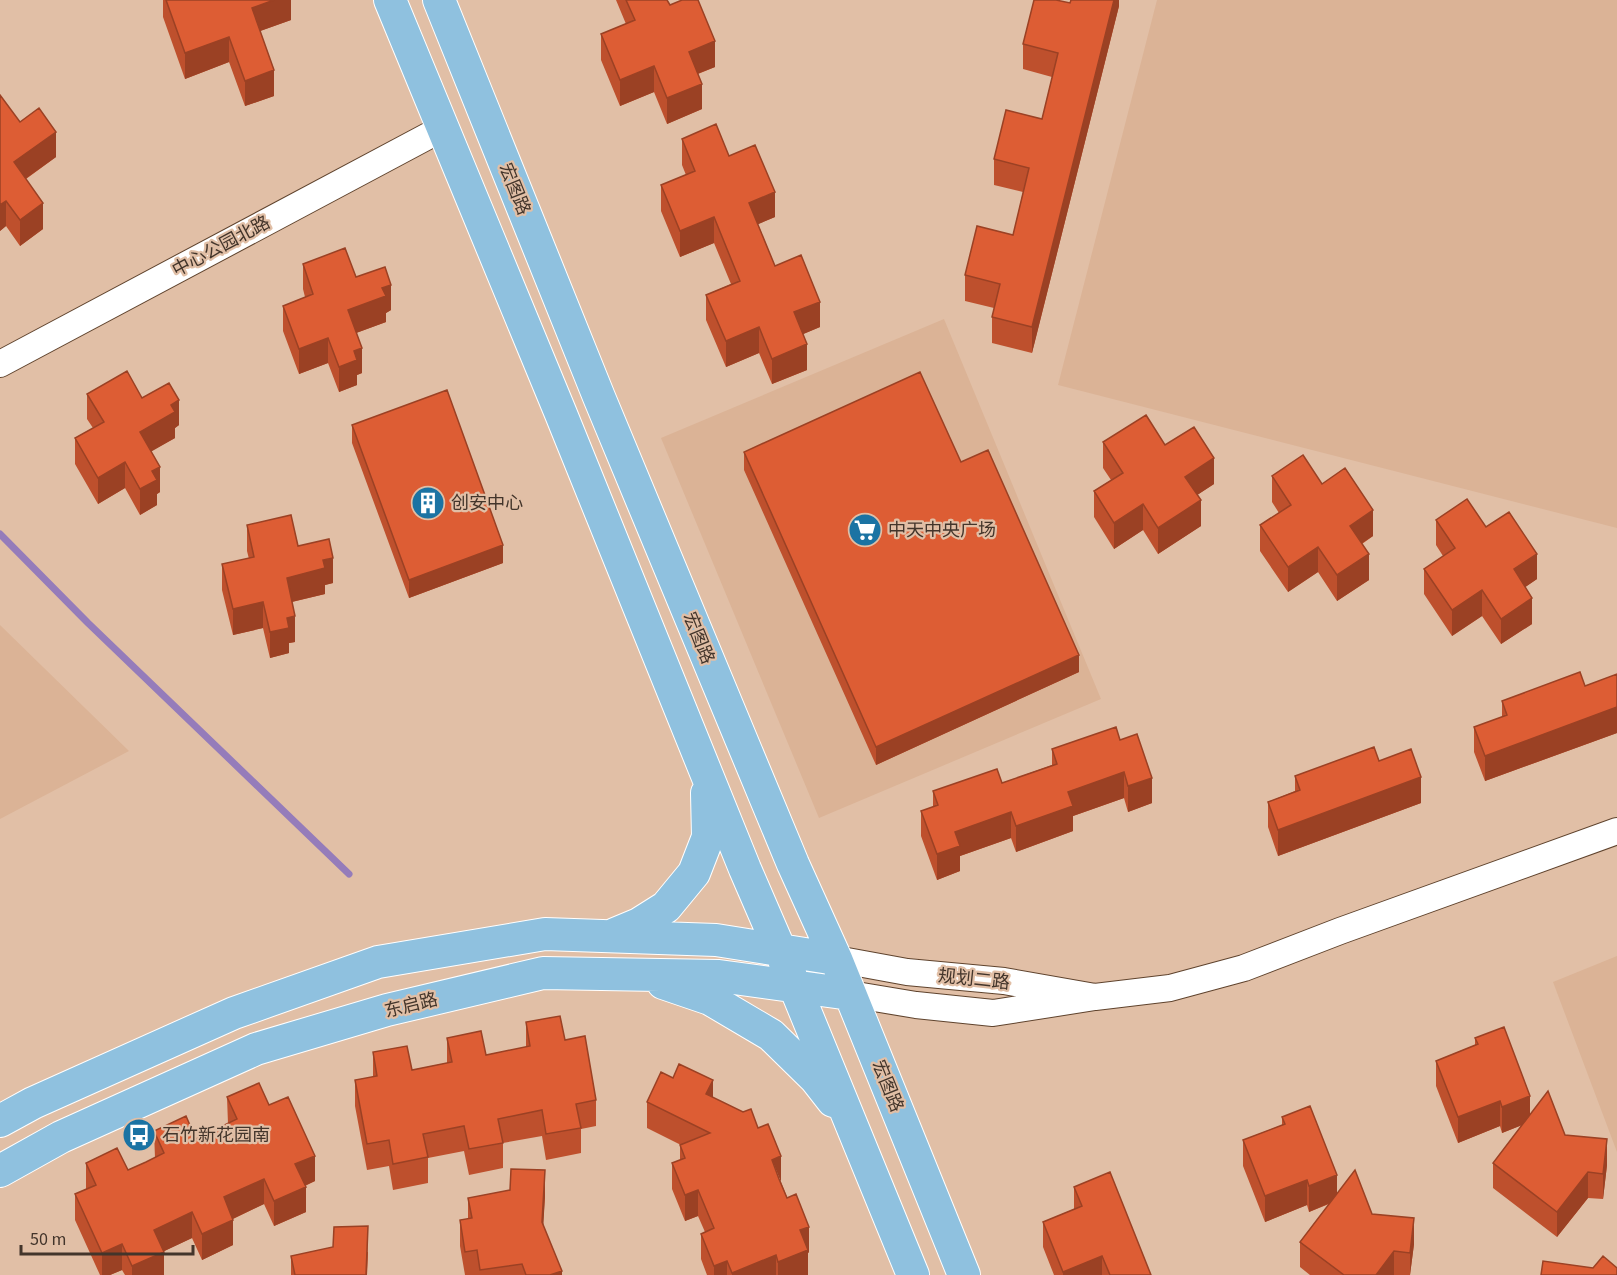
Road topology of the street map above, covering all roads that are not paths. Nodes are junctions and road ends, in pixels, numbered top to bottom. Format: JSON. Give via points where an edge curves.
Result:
{"nodes":[{"id":1,"x":390,"y":0,"type":"edge"},
{"id":2,"x":439,"y":0,"type":"edge"},
{"id":3,"x":443,"y":128,"type":"junction"},
{"id":4,"x":0,"y":364,"type":"edge"},
{"id":5,"x":707,"y":775,"type":"junction"},
{"id":6,"x":1617,"y":831,"type":"edge"},
{"id":7,"x":608,"y":936,"type":"junction"},
{"id":8,"x":780,"y":950,"type":"junction"},
{"id":9,"x":836,"y":959,"type":"junction"},
{"id":10,"x":637,"y":975,"type":"junction"},
{"id":11,"x":795,"y":986,"type":"junction"},
{"id":12,"x":850,"y":994,"type":"junction"},
{"id":13,"x":1095,"y":997,"type":"junction"},
{"id":14,"x":0,"y":1121,"type":"edge"},
{"id":15,"x":851,"y":1123,"type":"junction"},
{"id":16,"x":0,"y":1171,"type":"edge"},
{"id":17,"x":913,"y":1275,"type":"edge"},
{"id":18,"x":964,"y":1275,"type":"edge"}],
"edges":[{"from":1,"to":3,"type":"main road"},
{"from":2,"to":9,"type":"main road","name":"宏图路","via":[[793,864]]},
{"from":3,"to":4,"type":"street","name":"中心公园北路"},
{"from":3,"to":5,"type":"main road"},
{"from":5,"to":7,"type":"main road","via":[[708,837],[693,873],[666,907],[639,924]]},
{"from":5,"to":8,"type":"main road"},
{"from":6,"to":13,"type":"street","via":[[1244,968],[1170,988]]},
{"from":7,"to":8,"type":"main road","name":"规划二路","via":[[716,940]]},
{"from":7,"to":14,"type":"main road","via":[[545,934],[378,962],[234,1013]]},
{"from":8,"to":9,"type":"main road","name":"规划二路"},
{"from":8,"to":11,"type":"main road"},
{"from":9,"to":12,"type":"main road","name":"宏图路"},
{"from":9,"to":13,"type":"street","name":"规划二路"},
{"from":10,"to":11,"type":"main road","name":"东启路","via":[[719,976]]},
{"from":10,"to":15,"type":"main road","via":[[710,999],[771,1035],[815,1078]]},
{"from":10,"to":16,"type":"main road","name":"东启路","via":[[543,973],[387,1010],[256,1049],[61,1137]]},
{"from":11,"to":12,"type":"main road","name":"东启路"},
{"from":11,"to":15,"type":"main road"},
{"from":12,"to":13,"type":"street","name":"规划二路","via":[[993,1013]]},
{"from":12,"to":18,"type":"main road","name":"宏图路"},
{"from":15,"to":17,"type":"main road"}]}
